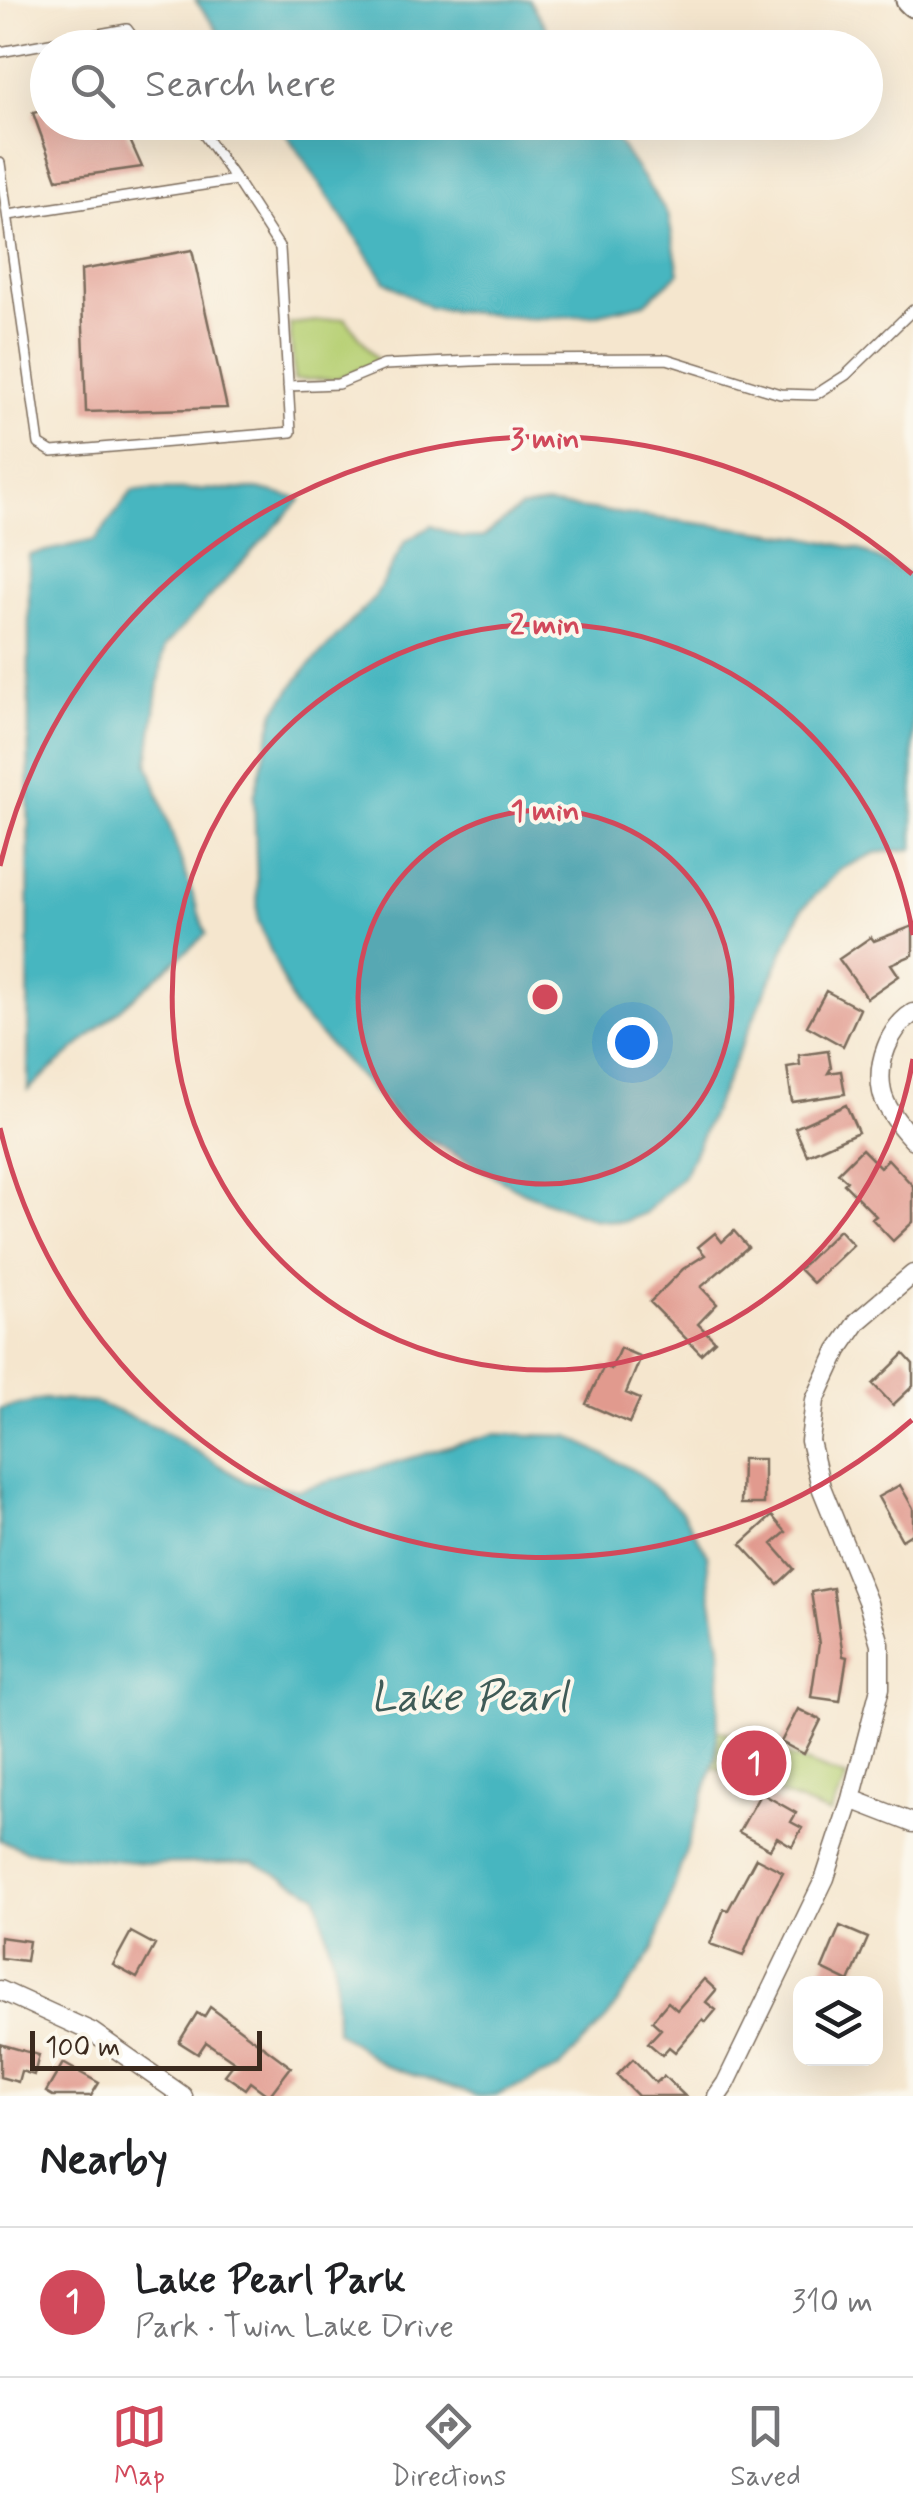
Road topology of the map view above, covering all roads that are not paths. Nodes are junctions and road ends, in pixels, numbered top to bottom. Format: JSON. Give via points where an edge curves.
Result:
{"nodes":[{"id":1,"x":30,"y":47,"type":"edge"},
{"id":2,"x":0,"y":52,"type":"edge"},
{"id":3,"x":208,"y":140,"type":"edge"},
{"id":4,"x":0,"y":163,"type":"edge"},
{"id":5,"x":236,"y":180,"type":"junction"},
{"id":6,"x":10,"y":215,"type":"junction"},
{"id":7,"x":913,"y":310,"type":"edge"},
{"id":8,"x":288,"y":386,"type":"junction"},
{"id":9,"x":913,"y":1013,"type":"edge"},
{"id":10,"x":913,"y":1140,"type":"edge"},
{"id":11,"x":911,"y":1280,"type":"edge"},
{"id":12,"x":851,"y":1799,"type":"junction"},
{"id":13,"x":913,"y":1823,"type":"edge"},
{"id":14,"x":0,"y":1990,"type":"edge"},
{"id":15,"x":183,"y":2096,"type":"edge"},
{"id":16,"x":717,"y":2096,"type":"edge"}],
"edges":[{"from":1,"to":2,"type":"lane"},
{"from":3,"to":5,"type":"lane"},
{"from":4,"to":6,"type":"lane"},
{"from":5,"to":6,"type":"lane"},
{"from":5,"to":8,"type":"lane","via":[[280,248]]},
{"from":6,"to":8,"type":"lane","via":[[39,444],[52,452],[291,432]]},
{"from":7,"to":8,"type":"lane","via":[[846,376],[814,395],[780,394],[667,358],[384,365],[338,384]]},
{"from":9,"to":10,"type":"street","via":[[890,1036],[882,1064],[882,1094]]},
{"from":11,"to":12,"type":"street","via":[[858,1321],[838,1350],[815,1400],[810,1441],[880,1644],[880,1688]]},
{"from":12,"to":13,"type":"street"},
{"from":12,"to":16,"type":"street","via":[[824,1878]]},
{"from":14,"to":15,"type":"street","via":[[92,2032]]}]}
